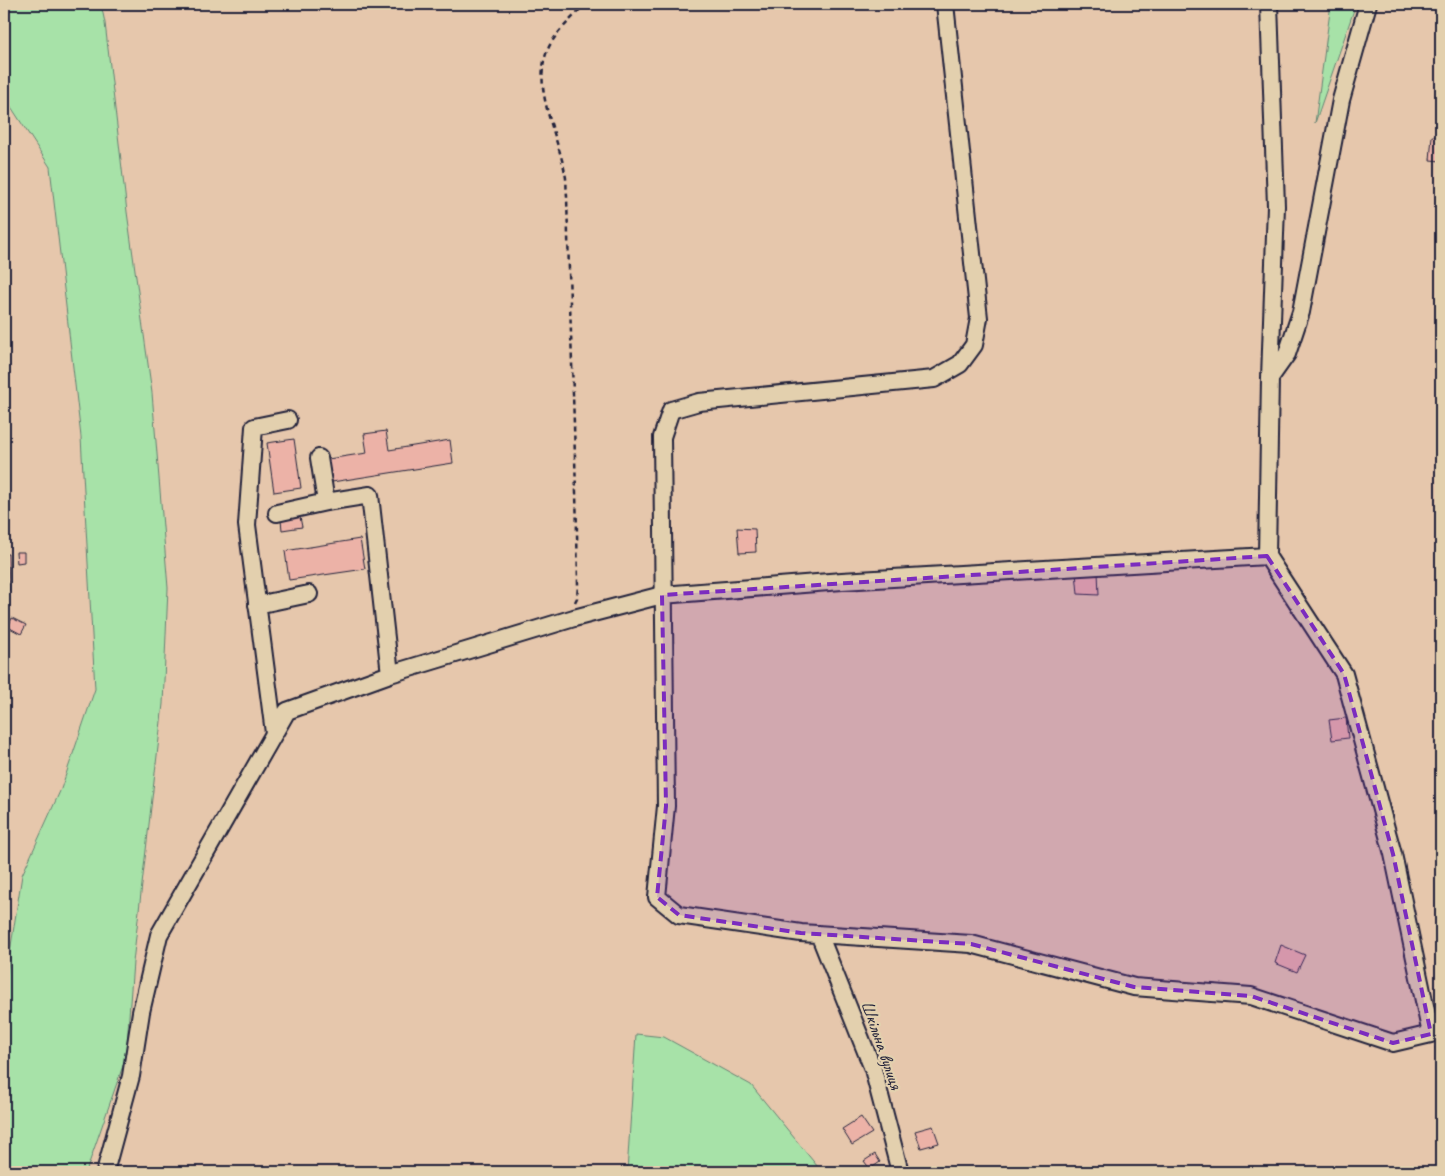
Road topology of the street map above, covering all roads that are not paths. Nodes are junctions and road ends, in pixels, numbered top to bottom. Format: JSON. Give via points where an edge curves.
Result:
{"nodes":[{"id":1,"x":945,"y":4,"type":"edge"},
{"id":2,"x":1269,"y":4,"type":"edge"},
{"id":3,"x":1368,"y":4,"type":"edge"},
{"id":4,"x":1270,"y":378,"type":"junction"},
{"id":5,"x":288,"y":420,"type":"dead end"},
{"id":6,"x":319,"y":458,"type":"dead end"},
{"id":7,"x":326,"y":502,"type":"junction"},
{"id":8,"x":277,"y":513,"type":"dead end"},
{"id":9,"x":1267,"y":556,"type":"junction"},
{"id":10,"x":309,"y":594,"type":"dead end"},
{"id":11,"x":662,"y":595,"type":"junction"},
{"id":12,"x":257,"y":606,"type":"junction"},
{"id":13,"x":390,"y":674,"type":"junction"},
{"id":14,"x":274,"y":733,"type":"junction"},
{"id":15,"x":819,"y":934,"type":"junction"},
{"id":16,"x":105,"y":1172,"type":"edge"},
{"id":17,"x":900,"y":1172,"type":"edge"}],
"edges":[{"from":1,"to":11,"type":"street","via":[[979,318],[974,345],[960,364],[934,379],[699,402],[671,410],[662,437]]},
{"from":2,"to":4,"type":"street","via":[[1276,206]]},
{"from":3,"to":4,"type":"street","via":[[1341,100],[1301,312],[1287,354]]},
{"from":4,"to":9,"type":"street"},
{"from":5,"to":12,"type":"street","via":[[254,428],[247,525]]},
{"from":6,"to":7,"type":"street"},
{"from":7,"to":8,"type":"street"},
{"from":7,"to":13,"type":"street","via":[[370,495]]},
{"from":9,"to":11,"type":"street"},
{"from":9,"to":15,"type":"street","via":[[1344,674],[1393,854],[1431,1034],[1393,1044],[1251,996],[1134,987],[971,944]]},
{"from":10,"to":12,"type":"street"},
{"from":11,"to":13,"type":"street"},
{"from":11,"to":15,"type":"street","via":[[666,806],[657,896],[680,915]]},
{"from":12,"to":14,"type":"street"},
{"from":13,"to":14,"type":"street","via":[[287,711]]},
{"from":14,"to":16,"type":"street","via":[[159,935],[141,1012],[131,1076]]},
{"from":15,"to":17,"type":"street","name":"Шкільна вулиця","via":[[873,1069]]}]}
